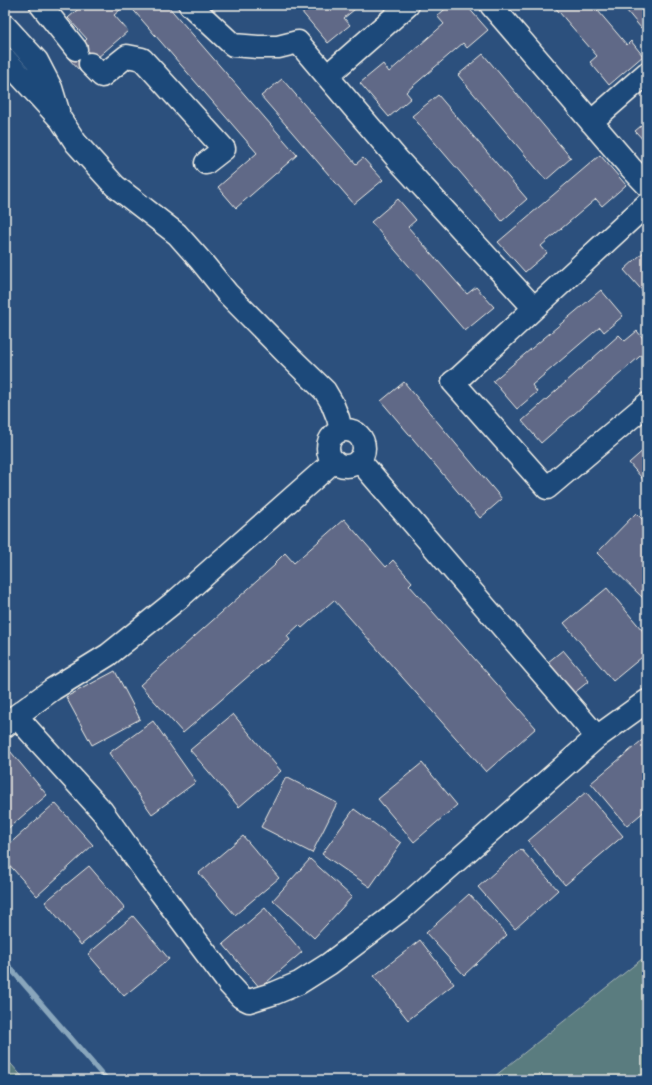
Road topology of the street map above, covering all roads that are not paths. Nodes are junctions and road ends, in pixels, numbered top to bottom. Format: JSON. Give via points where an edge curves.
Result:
{"nodes":[{"id":1,"x":41,"y":5,"type":"edge"},
{"id":2,"x":190,"y":5,"type":"edge"},
{"id":3,"x":408,"y":5,"type":"edge"},
{"id":4,"x":491,"y":5,"type":"edge"},
{"id":5,"x":5,"y":26,"type":"edge"},
{"id":6,"x":5,"y":59,"type":"edge"},
{"id":7,"x":647,"y":73,"type":"edge"},
{"id":8,"x":327,"y":76,"type":"junction"},
{"id":9,"x":61,"y":120,"type":"junction"},
{"id":10,"x":591,"y":122,"type":"junction"},
{"id":11,"x":206,"y":163,"type":"dead end"},
{"id":12,"x":647,"y":185,"type":"edge"},
{"id":13,"x":647,"y":204,"type":"edge"},
{"id":14,"x":534,"y":308,"type":"junction"},
{"id":15,"x":647,"y":404,"type":"edge"},
{"id":16,"x":340,"y":430,"type":"junction"},
{"id":17,"x":359,"y":460,"type":"junction"},
{"id":18,"x":334,"y":461,"type":"junction"},
{"id":19,"x":647,"y":701,"type":"edge"},
{"id":20,"x":11,"y":721,"type":"edge"},
{"id":21,"x":597,"y":737,"type":"junction"}],
"edges":[{"from":1,"to":11,"type":"street","via":[[102,76],[127,56],[142,59],[224,149]]},
{"from":2,"to":8,"type":"street","via":[[233,45],[278,47],[298,42]]},
{"from":3,"to":8,"type":"street"},
{"from":4,"to":10,"type":"street"},
{"from":5,"to":9,"type":"street","via":[[37,61],[51,88]]},
{"from":6,"to":9,"type":"street"},
{"from":7,"to":10,"type":"street"},
{"from":8,"to":14,"type":"street","via":[[400,161]]},
{"from":9,"to":16,"type":"street","via":[[76,143],[116,186],[177,234],[228,293],[325,391],[338,418]]},
{"from":10,"to":12,"type":"street"},
{"from":13,"to":14,"type":"street"},
{"from":14,"to":15,"type":"street","via":[[453,382],[547,488]]},
{"from":16,"to":17,"type":"street","via":[[352,431],[361,438],[364,449]]},
{"from":16,"to":18,"type":"street","via":[[328,444],[330,456]]},
{"from":17,"to":18,"type":"street","via":[[349,465]]},
{"from":17,"to":21,"type":"street"},
{"from":18,"to":20,"type":"street","via":[[178,599],[108,655],[52,689]]},
{"from":19,"to":21,"type":"street"},
{"from":20,"to":21,"type":"street","via":[[102,811],[229,984],[241,997],[249,1001],[275,993],[329,964],[402,910]]}]}
